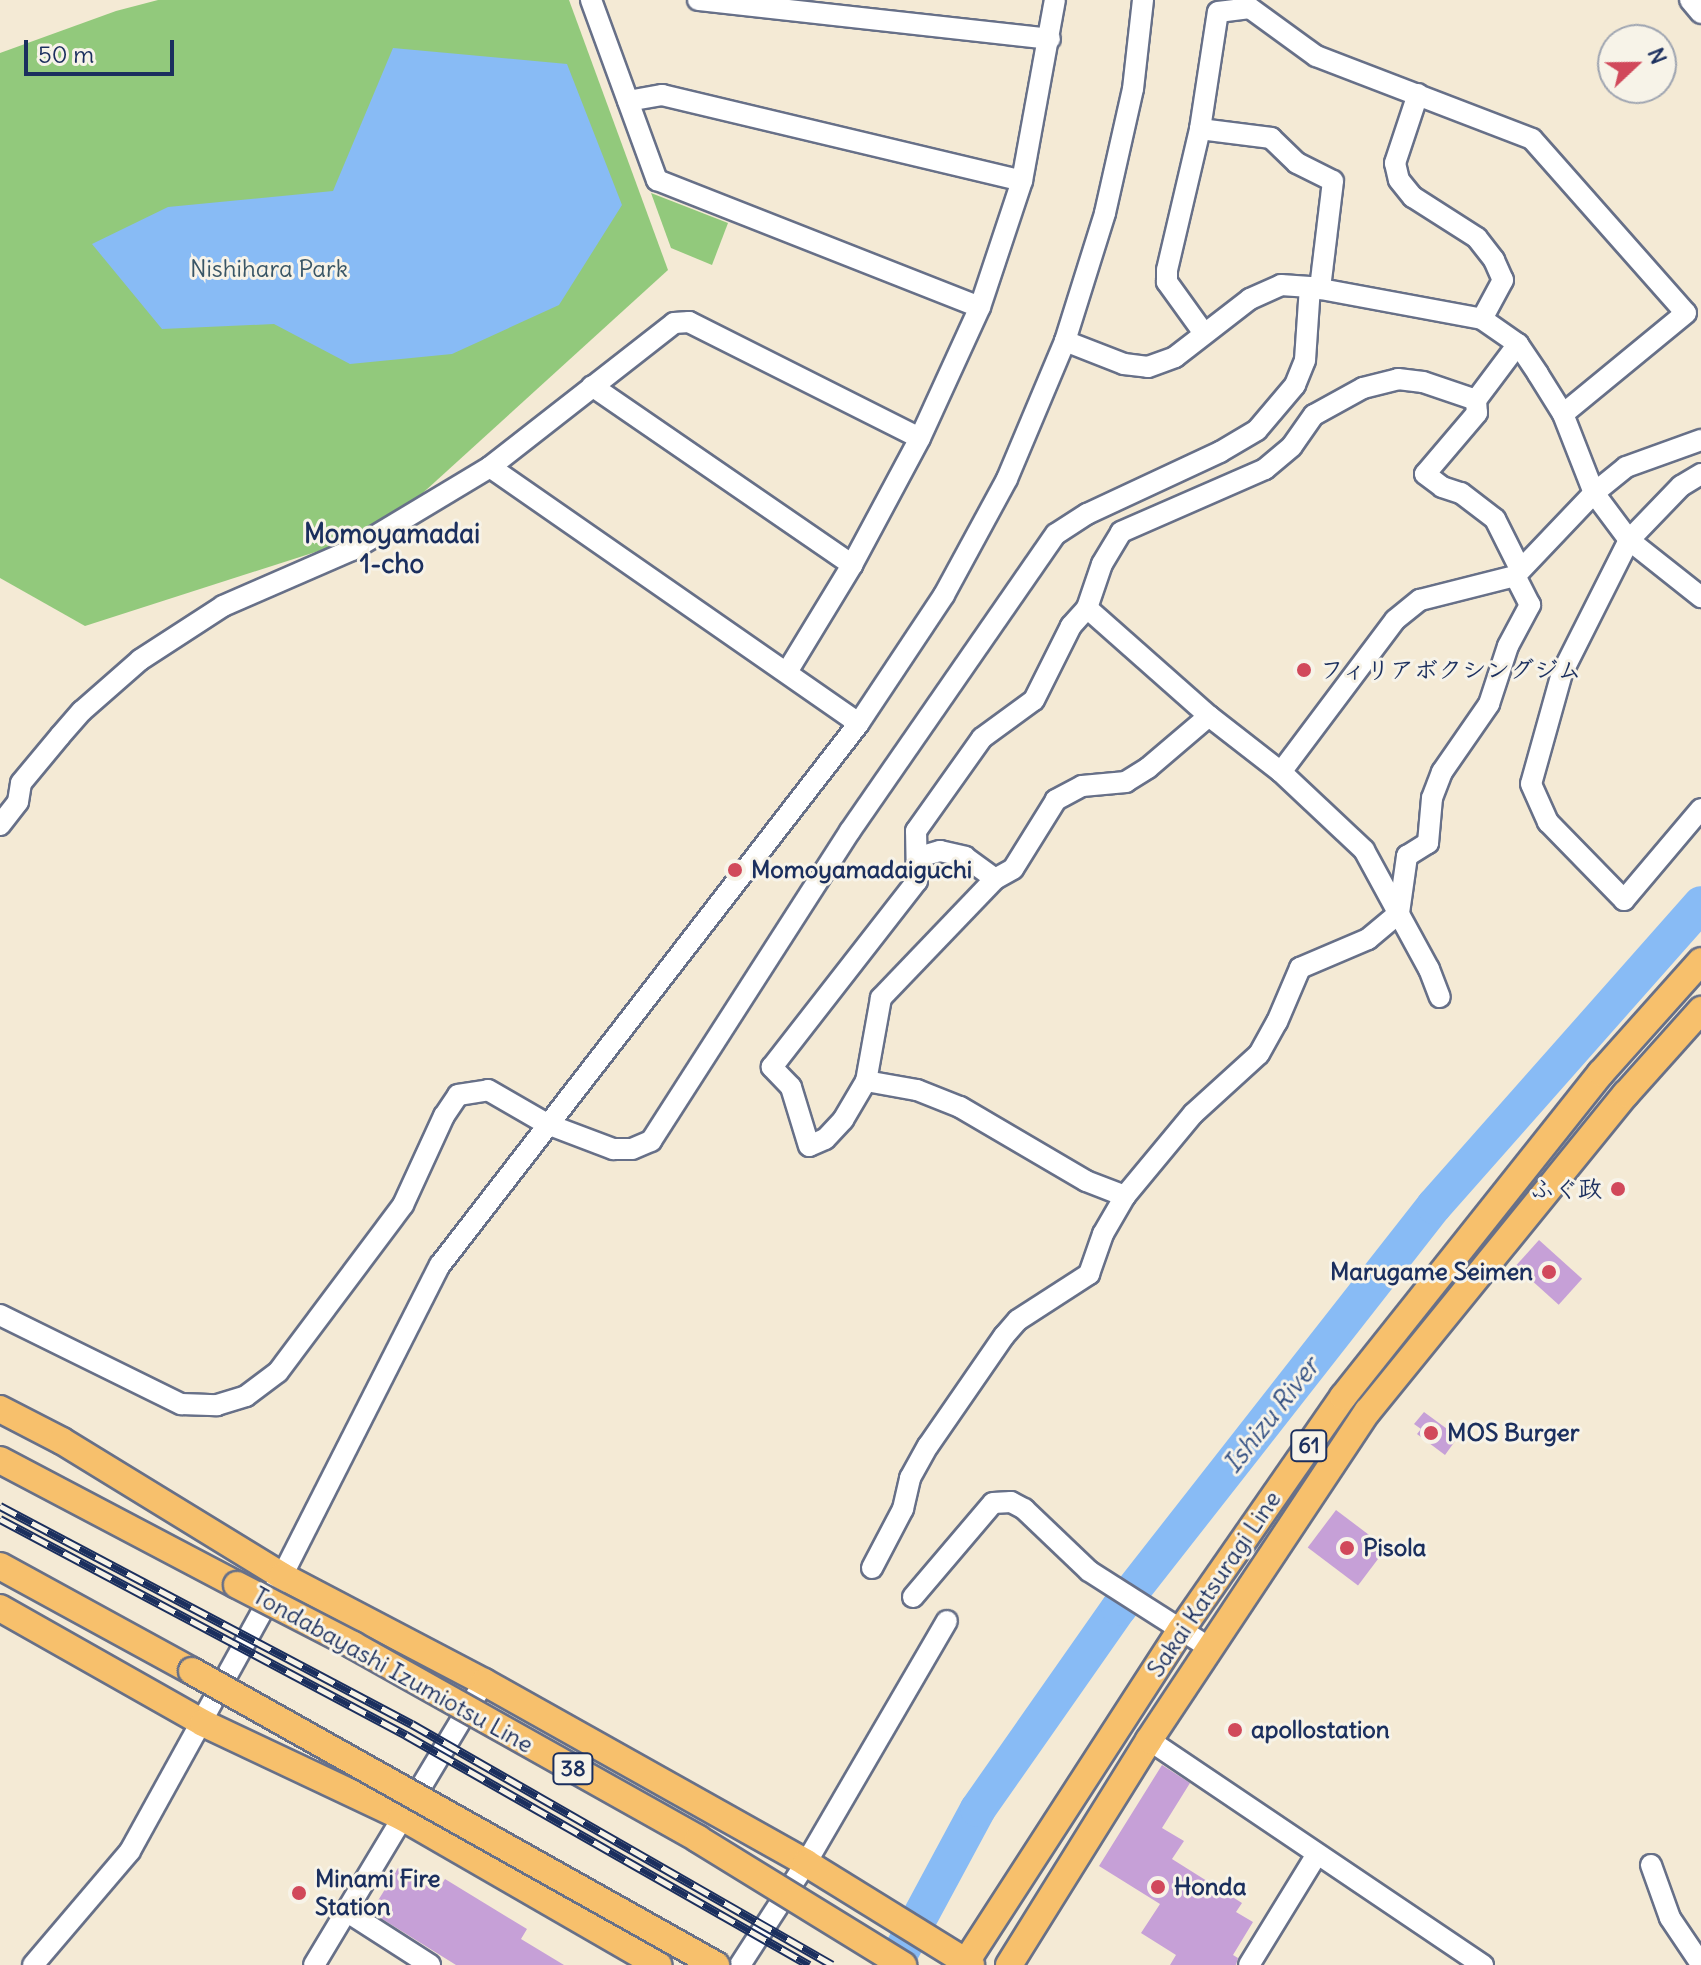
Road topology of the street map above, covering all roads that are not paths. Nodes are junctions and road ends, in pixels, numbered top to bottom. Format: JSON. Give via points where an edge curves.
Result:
{"nodes":[{"id":1,"x":591,"y":0,"type":"edge"},
{"id":2,"x":698,"y":0,"type":"edge"},
{"id":3,"x":1055,"y":0,"type":"edge"},
{"id":4,"x":1143,"y":0,"type":"edge"},
{"id":5,"x":1690,"y":0,"type":"edge"},
{"id":6,"x":1701,"y":13,"type":"edge"},
{"id":7,"x":1050,"y":39,"type":"junction"},
{"id":8,"x":1418,"y":94,"type":"junction"},
{"id":9,"x":628,"y":101,"type":"junction"},
{"id":10,"x":1200,"y":129,"type":"junction"},
{"id":11,"x":1022,"y":181,"type":"junction"},
{"id":12,"x":1315,"y":288,"type":"junction"},
{"id":13,"x":980,"y":307,"type":"junction"},
{"id":14,"x":1482,"y":319,"type":"junction"},
{"id":15,"x":1203,"y":332,"type":"junction"},
{"id":16,"x":1065,"y":341,"type":"junction"},
{"id":17,"x":1518,"y":344,"type":"junction"},
{"id":18,"x":592,"y":386,"type":"junction"},
{"id":19,"x":1476,"y":400,"type":"junction"},
{"id":20,"x":1563,"y":414,"type":"junction"},
{"id":21,"x":920,"y":438,"type":"junction"},
{"id":22,"x":1701,"y":440,"type":"edge"},
{"id":23,"x":490,"y":467,"type":"junction"},
{"id":24,"x":1701,"y":474,"type":"edge"},
{"id":25,"x":1594,"y":493,"type":"junction"},
{"id":26,"x":1629,"y":540,"type":"junction"},
{"id":27,"x":852,"y":565,"type":"junction"},
{"id":28,"x":1518,"y":572,"type":"junction"},
{"id":29,"x":1701,"y":597,"type":"edge"},
{"id":30,"x":1087,"y":608,"type":"junction"},
{"id":31,"x":787,"y":672,"type":"junction"},
{"id":32,"x":1209,"y":716,"type":"junction"},
{"id":33,"x":859,"y":723,"type":"junction"},
{"id":34,"x":1281,"y":772,"type":"junction"},
{"id":35,"x":1701,"y":809,"type":"edge"},
{"id":36,"x":0,"y":825,"type":"edge"},
{"id":37,"x":919,"y":857,"type":"junction"},
{"id":38,"x":995,"y":879,"type":"junction"},
{"id":39,"x":1399,"y":913,"type":"junction"},
{"id":40,"x":1701,"y":961,"type":"edge"},
{"id":41,"x":1440,"y":997,"type":"dead end"},
{"id":42,"x":1701,"y":1010,"type":"edge"},
{"id":43,"x":866,"y":1081,"type":"junction"},
{"id":44,"x":547,"y":1124,"type":"junction"},
{"id":45,"x":1125,"y":1196,"type":"junction"},
{"id":46,"x":0,"y":1315,"type":"edge"},
{"id":47,"x":0,"y":1409,"type":"edge"},
{"id":48,"x":0,"y":1460,"type":"edge"},
{"id":49,"x":0,"y":1566,"type":"edge"},
{"id":50,"x":872,"y":1568,"type":"dead end"},
{"id":51,"x":282,"y":1576,"type":"junction"},
{"id":52,"x":913,"y":1597,"type":"dead end"},
{"id":53,"x":0,"y":1608,"type":"edge"},
{"id":54,"x":947,"y":1621,"type":"dead end"},
{"id":55,"x":1171,"y":1623,"type":"junction"},
{"id":56,"x":1210,"y":1648,"type":"junction"},
{"id":57,"x":484,"y":1682,"type":"junction"},
{"id":58,"x":203,"y":1723,"type":"junction"},
{"id":59,"x":1149,"y":1740,"type":"junction"},
{"id":60,"x":402,"y":1817,"type":"junction"},
{"id":61,"x":1317,"y":1854,"type":"junction"},
{"id":62,"x":806,"y":1863,"type":"junction"},
{"id":63,"x":1651,"y":1865,"type":"dead end"},
{"id":64,"x":346,"y":1911,"type":"junction"},
{"id":65,"x":1699,"y":1956,"type":"edge"},
{"id":66,"x":963,"y":1961,"type":"edge"},
{"id":67,"x":33,"y":1965,"type":"edge"},
{"id":68,"x":314,"y":1965,"type":"edge"},
{"id":69,"x":430,"y":1965,"type":"edge"},
{"id":70,"x":658,"y":1965,"type":"edge"},
{"id":71,"x":716,"y":1965,"type":"edge"},
{"id":72,"x":740,"y":1965,"type":"edge"},
{"id":73,"x":903,"y":1965,"type":"edge"},
{"id":74,"x":1009,"y":1965,"type":"edge"},
{"id":75,"x":1249,"y":1965,"type":"edge"},
{"id":76,"x":1483,"y":1965,"type":"edge"}],
"edges":[{"from":1,"to":9,"type":"street"},
{"from":2,"to":7,"type":"street"},
{"from":3,"to":7,"type":"street"},
{"from":4,"to":16,"type":"street","via":[[1133,89],[1105,213]]},
{"from":5,"to":6,"type":"street"},
{"from":7,"to":11,"type":"street"},
{"from":8,"to":10,"type":"street","via":[[1316,56],[1250,8],[1218,12]]},
{"from":8,"to":14,"type":"street","via":[[1395,163],[1399,180],[1413,197],[1477,238],[1494,260],[1503,280]]},
{"from":8,"to":20,"type":"street","via":[[1532,139],[1686,313]]},
{"from":9,"to":11,"type":"street","via":[[662,95]]},
{"from":9,"to":13,"type":"street","via":[[657,180]]},
{"from":10,"to":12,"type":"street","via":[[1271,138],[1297,163],[1333,181]]},
{"from":10,"to":15,"type":"street","via":[[1167,282]]},
{"from":11,"to":13,"type":"street"},
{"from":12,"to":14,"type":"street"},
{"from":12,"to":15,"type":"street","via":[[1268,289]]},
{"from":12,"to":44,"type":"street","via":[[1305,360],[1295,385],[1257,430],[1056,534],[850,831],[651,1141],[613,1149]]},
{"from":13,"to":21,"type":"street"},
{"from":14,"to":17,"type":"street"},
{"from":15,"to":16,"type":"street","via":[[1175,357],[1148,367],[1124,364]]},
{"from":16,"to":33,"type":"street","via":[[1007,479],[944,595]]},
{"from":17,"to":19,"type":"street"},
{"from":17,"to":20,"type":"street"},
{"from":18,"to":21,"type":"street","via":[[674,323],[689,322]]},
{"from":18,"to":23,"type":"street"},
{"from":18,"to":27,"type":"street"},
{"from":19,"to":28,"type":"street","via":[[1477,413],[1425,474],[1495,519]]},
{"from":19,"to":30,"type":"street","via":[[1398,379],[1329,405],[1265,469],[1121,532],[1102,564]]},
{"from":20,"to":25,"type":"street"},
{"from":21,"to":27,"type":"street"},
{"from":22,"to":25,"type":"street","via":[[1626,467]]},
{"from":23,"to":31,"type":"street"},
{"from":23,"to":36,"type":"street","via":[[352,550],[223,606],[140,660],[60,736],[21,783],[18,802]]},
{"from":24,"to":26,"type":"street","via":[[1681,486]]},
{"from":25,"to":26,"type":"street"},
{"from":25,"to":28,"type":"street"},
{"from":26,"to":29,"type":"street"},
{"from":26,"to":35,"type":"street","via":[[1562,673],[1531,784],[1548,822],[1624,900]]},
{"from":27,"to":31,"type":"street"},
{"from":28,"to":34,"type":"street","via":[[1420,600],[1395,620]]},
{"from":28,"to":39,"type":"street","via":[[1530,605],[1508,646],[1489,704],[1442,772],[1432,798],[1428,843],[1407,856]]},
{"from":30,"to":32,"type":"street"},
{"from":30,"to":37,"type":"street","via":[[1071,626],[1034,700],[982,738],[936,800],[916,831]]},
{"from":31,"to":33,"type":"street"},
{"from":32,"to":34,"type":"street"},
{"from":32,"to":38,"type":"street","via":[[1126,782],[1082,786],[1062,795],[1013,869]]},
{"from":33,"to":44,"type":"street"},
{"from":34,"to":39,"type":"street","via":[[1364,850]]},
{"from":37,"to":38,"type":"street","via":[[940,851],[965,857]]},
{"from":37,"to":43,"type":"street","via":[[917,881],[772,1067],[791,1087],[809,1146],[825,1139],[843,1120]]},
{"from":38,"to":43,"type":"street","via":[[881,998]]},
{"from":39,"to":41,"type":"street"},
{"from":39,"to":45,"type":"street","via":[[1368,939],[1300,968],[1259,1054],[1193,1114]]},
{"from":40,"to":55,"type":"main road","name":"Sakai Katsuragi Line","number":"61","via":[[1601,1073]]},
{"from":42,"to":56,"type":"main road","name":"Sakai Katsuragi Line","number":"61","via":[[1616,1106],[1368,1411]]},
{"from":43,"to":45,"type":"street","via":[[917,1090],[960,1107],[1086,1181]]},
{"from":44,"to":46,"type":"street","via":[[488,1090],[458,1095],[403,1205],[278,1372],[246,1396],[217,1405],[181,1404]]},
{"from":44,"to":51,"type":"street","via":[[440,1265]]},
{"from":45,"to":50,"type":"street","via":[[1103,1234],[1089,1274],[1018,1320],[928,1446]]},
{"from":47,"to":51,"type":"main road","via":[[62,1441]]},
{"from":48,"to":73,"type":"main road","name":"Tondabayashi Izumiotsu Line","number":"38","bridge":true,"via":[[353,1645],[698,1839]]},
{"from":49,"to":71,"type":"main road","bridge":true,"via":[[372,1768]]},
{"from":51,"to":57,"type":"main road"},
{"from":51,"to":58,"type":"street"},
{"from":52,"to":55,"type":"street","via":[[993,1503],[1011,1502],[1089,1571]]},
{"from":53,"to":58,"type":"main road"},
{"from":54,"to":62,"type":"street"},
{"from":55,"to":56,"type":"street"},
{"from":55,"to":66,"type":"main road","name":"Sakai Katsuragi Line","number":"61"},
{"from":56,"to":59,"type":"main road","name":"Sakai Katsuragi Line","number":"61"},
{"from":57,"to":60,"type":"street"},
{"from":57,"to":62,"type":"main road"},
{"from":58,"to":60,"type":"main road"},
{"from":58,"to":67,"type":"street","via":[[130,1851]]},
{"from":59,"to":61,"type":"street"},
{"from":59,"to":74,"type":"main road","name":"Sakai Katsuragi Line","number":"61"},
{"from":60,"to":64,"type":"street"},
{"from":60,"to":70,"type":"main road"},
{"from":61,"to":75,"type":"street"},
{"from":61,"to":76,"type":"street"},
{"from":62,"to":66,"type":"main road"},
{"from":62,"to":72,"type":"street"},
{"from":63,"to":65,"type":"street","via":[[1670,1918]]},
{"from":64,"to":68,"type":"street"},
{"from":64,"to":69,"type":"street"}]}
